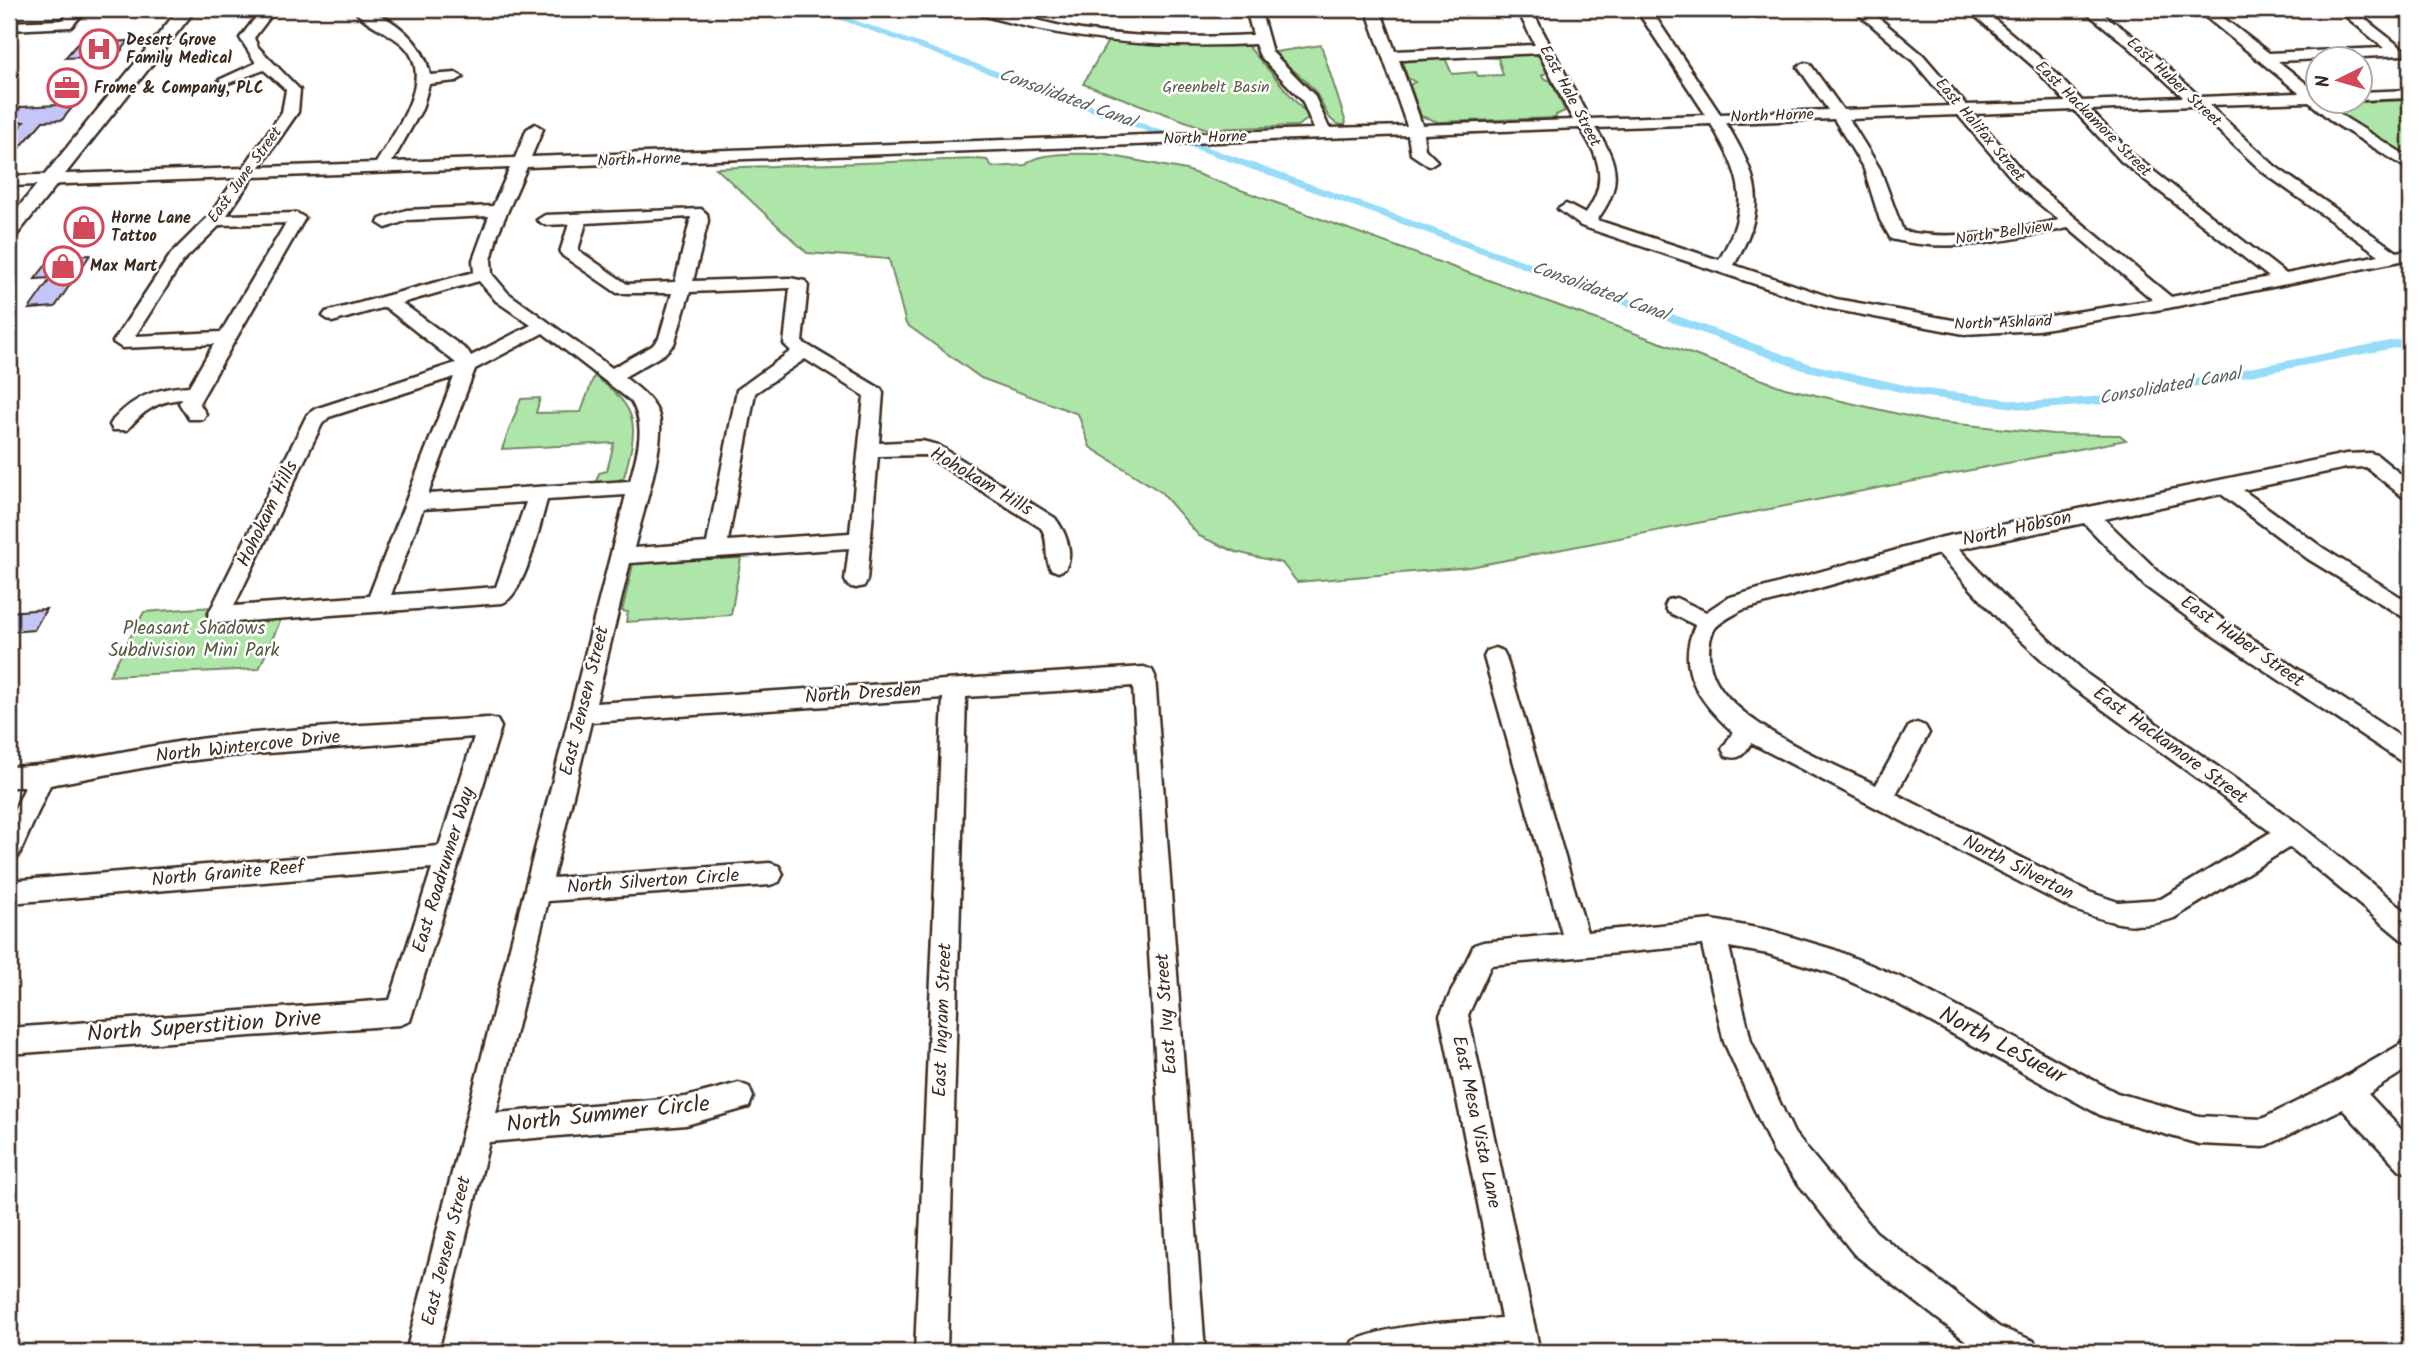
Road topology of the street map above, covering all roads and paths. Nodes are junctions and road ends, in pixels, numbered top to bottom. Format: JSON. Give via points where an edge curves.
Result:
{"nodes":[{"id":1,"x":80,"y":9,"type":"edge"},
{"id":2,"x":188,"y":9,"type":"edge"},
{"id":3,"x":269,"y":9,"type":"edge"},
{"id":4,"x":360,"y":9,"type":"edge"},
{"id":5,"x":977,"y":9,"type":"edge"},
{"id":6,"x":1253,"y":9,"type":"edge"},
{"id":7,"x":1373,"y":9,"type":"edge"},
{"id":8,"x":1524,"y":9,"type":"edge"},
{"id":9,"x":1643,"y":9,"type":"edge"},
{"id":10,"x":1860,"y":9,"type":"edge"},
{"id":11,"x":1974,"y":9,"type":"edge"},
{"id":12,"x":2089,"y":9,"type":"edge"},
{"id":13,"x":2203,"y":9,"type":"edge"},
{"id":14,"x":2344,"y":9,"type":"edge"},
{"id":15,"x":9,"y":26,"type":"edge"},
{"id":16,"x":1261,"y":39,"type":"junction"},
{"id":17,"x":1544,"y":49,"type":"junction"},
{"id":18,"x":2398,"y":52,"type":"joint"},
{"id":19,"x":1448,"y":53,"type":"joint"},
{"id":20,"x":1390,"y":56,"type":"junction"},
{"id":21,"x":2266,"y":57,"type":"junction"},
{"id":22,"x":266,"y":64,"type":"junction"},
{"id":23,"x":1805,"y":67,"type":"dead end"},
{"id":24,"x":456,"y":77,"type":"dead end"},
{"id":25,"x":226,"y":80,"type":"dead end"},
{"id":26,"x":425,"y":80,"type":"junction"},
{"id":27,"x":2304,"y":89,"type":"edge"},
{"id":28,"x":2410,"y":94,"type":"edge"},
{"id":29,"x":2374,"y":95,"type":"edge"},
{"id":30,"x":2304,"y":97,"type":"edge"},
{"id":31,"x":2196,"y":101,"type":"junction"},
{"id":32,"x":2079,"y":106,"type":"junction"},
{"id":33,"x":1964,"y":110,"type":"junction"},
{"id":34,"x":1838,"y":114,"type":"junction"},
{"id":35,"x":2337,"y":116,"type":"edge"},
{"id":36,"x":1714,"y":119,"type":"junction"},
{"id":37,"x":1585,"y":124,"type":"junction"},
{"id":38,"x":535,"y":129,"type":"dead end"},
{"id":39,"x":1413,"y":130,"type":"junction"},
{"id":40,"x":1323,"y":133,"type":"junction"},
{"id":41,"x":1153,"y":140,"type":"joint"},
{"id":42,"x":1429,"y":161,"type":"dead end"},
{"id":43,"x":520,"y":164,"type":"junction"},
{"id":44,"x":2410,"y":165,"type":"edge"},
{"id":45,"x":380,"y":169,"type":"junction"},
{"id":46,"x":246,"y":174,"type":"junction"},
{"id":47,"x":9,"y":181,"type":"edge"},
{"id":48,"x":50,"y":181,"type":"junction"},
{"id":49,"x":1566,"y":209,"type":"dead end"},
{"id":50,"x":498,"y":211,"type":"junction"},
{"id":51,"x":579,"y":218,"type":"junction"},
{"id":52,"x":215,"y":220,"type":"junction"},
{"id":53,"x":545,"y":220,"type":"dead end"},
{"id":54,"x":1587,"y":222,"type":"junction"},
{"id":55,"x":386,"y":223,"type":"dead end"},
{"id":56,"x":2071,"y":223,"type":"junction"},
{"id":57,"x":9,"y":232,"type":"edge"},
{"id":58,"x":2402,"y":256,"type":"edge"},
{"id":59,"x":1723,"y":269,"type":"junction"},
{"id":60,"x":482,"y":275,"type":"junction"},
{"id":61,"x":2280,"y":278,"type":"junction"},
{"id":62,"x":683,"y":288,"type":"junction"},
{"id":63,"x":388,"y":301,"type":"junction"},
{"id":64,"x":2168,"y":303,"type":"junction"},
{"id":65,"x":332,"y":316,"type":"dead end"},
{"id":66,"x":543,"y":326,"type":"junction"},
{"id":67,"x":225,"y":338,"type":"junction"},
{"id":68,"x":804,"y":351,"type":"junction"},
{"id":69,"x":467,"y":366,"type":"junction"},
{"id":70,"x":611,"y":376,"type":"junction"},
{"id":71,"x":195,"y":392,"type":"junction"},
{"id":72,"x":196,"y":414,"type":"dead end"},
{"id":73,"x":120,"y":425,"type":"dead end"},
{"id":74,"x":869,"y":450,"type":"junction"},
{"id":75,"x":2225,"y":486,"type":"junction"},
{"id":76,"x":639,"y":487,"type":"junction"},
{"id":77,"x":2410,"y":492,"type":"edge"},
{"id":78,"x":539,"y":494,"type":"junction"},
{"id":79,"x":416,"y":502,"type":"junction"},
{"id":80,"x":2087,"y":514,"type":"junction"},
{"id":81,"x":861,"y":540,"type":"junction"},
{"id":82,"x":1943,"y":545,"type":"junction"},
{"id":83,"x":716,"y":550,"type":"junction"},
{"id":84,"x":622,"y":556,"type":"junction"},
{"id":85,"x":1058,"y":564,"type":"dead end"},
{"id":86,"x":856,"y":580,"type":"dead end"},
{"id":87,"x":376,"y":606,"type":"junction"},
{"id":88,"x":1676,"y":606,"type":"dead end"},
{"id":89,"x":2410,"y":613,"type":"edge"},
{"id":90,"x":1707,"y":622,"type":"junction"},
{"id":91,"x":1495,"y":657,"type":"dead end"},
{"id":92,"x":1144,"y":676,"type":"joint"},
{"id":93,"x":955,"y":688,"type":"junction"},
{"id":94,"x":582,"y":713,"type":"junction"},
{"id":95,"x":489,"y":727,"type":"joint"},
{"id":96,"x":1917,"y":733,"type":"dead end"},
{"id":97,"x":2410,"y":755,"type":"edge"},
{"id":98,"x":9,"y":777,"type":"edge"},
{"id":99,"x":41,"y":778,"type":"junction"},
{"id":100,"x":1882,"y":797,"type":"junction"},
{"id":101,"x":2291,"y":833,"type":"junction"},
{"id":102,"x":9,"y":849,"type":"edge"},
{"id":103,"x":447,"y":856,"type":"junction"},
{"id":104,"x":770,"y":874,"type":"dead end"},
{"id":105,"x":537,"y":890,"type":"junction"},
{"id":106,"x":9,"y":892,"type":"edge"},
{"id":107,"x":2410,"y":931,"type":"edge"},
{"id":108,"x":1712,"y":932,"type":"junction"},
{"id":109,"x":1577,"y":945,"type":"junction"},
{"id":110,"x":400,"y":1012,"type":"joint"},
{"id":111,"x":9,"y":1041,"type":"edge"},
{"id":112,"x":2410,"y":1052,"type":"edge"},
{"id":113,"x":2346,"y":1092,"type":"junction"},
{"id":114,"x":739,"y":1097,"type":"dead end"},
{"id":115,"x":477,"y":1129,"type":"junction"},
{"id":116,"x":2410,"y":1160,"type":"edge"},
{"id":117,"x":1521,"y":1342,"type":"edge"},
{"id":118,"x":1987,"y":1345,"type":"edge"},
{"id":119,"x":422,"y":1352,"type":"edge"},
{"id":120,"x":931,"y":1352,"type":"edge"},
{"id":121,"x":1189,"y":1352,"type":"edge"},
{"id":122,"x":1364,"y":1352,"type":"edge"},
{"id":123,"x":2023,"y":1352,"type":"edge"}],
"edges":[{"from":1,"to":15,"type":"street","via":[[66,24]]},
{"from":2,"to":48,"type":"main road"},
{"from":3,"to":22,"type":"street","name":"East June Street","via":[[247,38],[254,55]]},
{"from":4,"to":26,"type":"street","via":[[412,46],[423,62]]},
{"from":5,"to":16,"type":"street","via":[[1107,36],[1187,42]]},
{"from":6,"to":16,"type":"street"},
{"from":7,"to":20,"type":"street"},
{"from":8,"to":17,"type":"street","name":"East Hale Street"},
{"from":9,"to":36,"type":"street"},
{"from":10,"to":33,"type":"street","name":"East Halifax Street","via":[[1918,58]]},
{"from":11,"to":32,"type":"street","name":"East Hackamore Street","via":[[2018,44]]},
{"from":12,"to":31,"type":"street","name":"East Huber Street"},
{"from":13,"to":21,"type":"street"},
{"from":14,"to":18,"type":"street"},
{"from":16,"to":40,"type":"street","via":[[1270,61],[1309,98]]},
{"from":17,"to":19,"type":"street"},
{"from":17,"to":37,"type":"street","name":"East Hale Street"},
{"from":18,"to":21,"type":"street"},
{"from":19,"to":20,"type":"street"},
{"from":20,"to":39,"type":"street"},
{"from":21,"to":27,"type":"street"},
{"from":22,"to":25,"type":"street"},
{"from":22,"to":46,"type":"street","name":"East June Street","via":[[285,78],[293,90],[293,102]]},
{"from":23,"to":34,"type":"street"},
{"from":24,"to":26,"type":"street"},
{"from":26,"to":45,"type":"street","via":[[415,108]]},
{"from":28,"to":29,"type":"street"},
{"from":30,"to":31,"type":"street","name":"North Horne"},
{"from":31,"to":32,"type":"street","name":"North Horne"},
{"from":31,"to":58,"type":"street","name":"East Huber Street","via":[[2270,170]]},
{"from":32,"to":33,"type":"street","name":"North Horne"},
{"from":32,"to":61,"type":"street","name":"East Hackamore Street","via":[[2136,165]]},
{"from":33,"to":34,"type":"street","name":"North Horne"},
{"from":33,"to":56,"type":"street","name":"East Halifax Street","via":[[2025,184]]},
{"from":34,"to":36,"type":"street","name":"North Horne"},
{"from":34,"to":56,"type":"street","name":"North Bellview","via":[[1879,183],[1896,235],[1941,241],[1988,239]]},
{"from":35,"to":44,"type":"street"},
{"from":36,"to":37,"type":"street","name":"North Horne"},
{"from":36,"to":59,"type":"street","via":[[1741,167],[1750,203],[1742,236]]},
{"from":37,"to":39,"type":"street","name":"North Horne"},
{"from":37,"to":54,"type":"street","name":"East Hale Street","via":[[1607,169],[1605,196]]},
{"from":38,"to":43,"type":"street"},
{"from":39,"to":40,"type":"street","name":"North Horne"},
{"from":39,"to":42,"type":"street","via":[[1417,152]]},
{"from":40,"to":41,"type":"street","name":"North Horne"},
{"from":41,"to":43,"type":"street","name":"North Horne"},
{"from":43,"to":45,"type":"street","name":"North Horne"},
{"from":43,"to":50,"type":"street"},
{"from":45,"to":46,"type":"street","name":"North Horne"},
{"from":46,"to":48,"type":"street","name":"North Horne"},
{"from":46,"to":52,"type":"street","name":"East June Street"},
{"from":47,"to":48,"type":"street","name":"North Horne"},
{"from":48,"to":57,"type":"main road"},
{"from":49,"to":54,"type":"street","name":"North Ashland"},
{"from":50,"to":55,"type":"street","via":[[406,215]]},
{"from":50,"to":60,"type":"street","via":[[485,247]]},
{"from":51,"to":53,"type":"street"},
{"from":51,"to":62,"type":"street","via":[[569,253],[623,289]]},
{"from":51,"to":62,"type":"street","via":[[699,214]]},
{"from":52,"to":67,"type":"street","via":[[297,218]]},
{"from":52,"to":67,"type":"street","name":"East June Street","via":[[177,258],[122,342]]},
{"from":54,"to":59,"type":"street","name":"North Ashland"},
{"from":56,"to":64,"type":"street","name":"East Halifax Street"},
{"from":58,"to":61,"type":"street","name":"North Ashland"},
{"from":59,"to":64,"type":"street","name":"North Ashland","via":[[1833,304],[1964,328],[2038,324]]},
{"from":60,"to":63,"type":"street"},
{"from":60,"to":66,"type":"street","name":"East Jensen Street","via":[[502,297]]},
{"from":61,"to":64,"type":"street","name":"North Ashland"},
{"from":62,"to":68,"type":"street","via":[[799,285],[793,344]]},
{"from":62,"to":70,"type":"street","via":[[668,340],[658,351]]},
{"from":63,"to":65,"type":"street"},
{"from":63,"to":69,"type":"street","via":[[461,355]]},
{"from":66,"to":69,"type":"street","name":"Hohokam Hills"},
{"from":66,"to":70,"type":"street","name":"East Jensen Street"},
{"from":67,"to":71,"type":"street"},
{"from":68,"to":74,"type":"street","via":[[874,393]]},
{"from":68,"to":83,"type":"street","via":[[746,390]]},
{"from":69,"to":79,"type":"street"},
{"from":69,"to":87,"type":"street","name":"Hohokam Hills","via":[[322,413],[314,420],[219,615]]},
{"from":70,"to":76,"type":"street","name":"East Jensen Street","via":[[638,397],[649,414],[650,440]]},
{"from":71,"to":72,"type":"street","via":[[189,403]]},
{"from":71,"to":73,"type":"street","via":[[155,395],[136,405]]},
{"from":74,"to":81,"type":"street"},
{"from":74,"to":85,"type":"street","name":"Hohokam Hills","via":[[932,450],[1048,523],[1056,534]]},
{"from":75,"to":77,"type":"street","name":"North Hobson","via":[[2370,460]]},
{"from":75,"to":80,"type":"street","name":"North Hobson"},
{"from":75,"to":89,"type":"street","via":[[2265,521]]},
{"from":76,"to":78,"type":"street"},
{"from":76,"to":84,"type":"street","name":"East Jensen Street"},
{"from":78,"to":79,"type":"street"},
{"from":78,"to":87,"type":"street","name":"Hohokam Hills","via":[[502,595]]},
{"from":79,"to":87,"type":"street"},
{"from":80,"to":82,"type":"street","name":"North Hobson"},
{"from":80,"to":97,"type":"street","name":"East Huber Street","via":[[2153,580]]},
{"from":81,"to":83,"type":"street"},
{"from":81,"to":86,"type":"street"},
{"from":82,"to":90,"type":"street","name":"North Hobson","via":[[1735,604]]},
{"from":82,"to":101,"type":"street","name":"East Hackamore Street","via":[[2013,620],[2080,681]]},
{"from":83,"to":84,"type":"street"},
{"from":84,"to":94,"type":"street","name":"East Jensen Street"},
{"from":88,"to":90,"type":"street"},
{"from":90,"to":100,"type":"street","name":"North Silverton","via":[[1697,649],[1703,679],[1740,739]]},
{"from":91,"to":109,"type":"street"},
{"from":92,"to":93,"type":"street","name":"North Dresden"},
{"from":92,"to":121,"type":"street","name":"East Ivy Street"},
{"from":93,"to":94,"type":"street","name":"North Dresden"},
{"from":93,"to":120,"type":"street","name":"East Ingram Street"},
{"from":94,"to":105,"type":"street","name":"East Jensen Street"},
{"from":95,"to":99,"type":"street","name":"North Wintercove Drive","via":[[191,750]]},
{"from":95,"to":103,"type":"street","name":"East Roadrunner Way"},
{"from":96,"to":100,"type":"street"},
{"from":98,"to":99,"type":"street","name":"North Wintercove Drive"},
{"from":99,"to":102,"type":"street"},
{"from":100,"to":101,"type":"street","name":"North Silverton","via":[[2081,901],[2118,914],[2165,910]]},
{"from":101,"to":107,"type":"street","name":"East Hackamore Street"},
{"from":103,"to":106,"type":"street","name":"North Granite Reef"},
{"from":103,"to":110,"type":"street","name":"East Roadrunner Way"},
{"from":104,"to":105,"type":"street","name":"North Silverton Circle"},
{"from":105,"to":115,"type":"street","name":"East Jensen Street"},
{"from":108,"to":109,"type":"street","name":"North LeSueur"},
{"from":108,"to":113,"type":"street","name":"North LeSueur","via":[[1768,942],[1835,962],[1899,990],[2112,1106],[2199,1130],[2264,1133]]},
{"from":108,"to":118,"type":"street","via":[[1738,1042],[1784,1143],[1865,1243]]},
{"from":109,"to":117,"type":"street","name":"East Mesa Vista Lane","via":[[1483,954],[1454,1015]]},
{"from":110,"to":111,"type":"street","name":"North Superstition Drive"},
{"from":112,"to":113,"type":"street","name":"North LeSueur"},
{"from":113,"to":116,"type":"street"},
{"from":114,"to":115,"type":"street","name":"North Summer Circle","via":[[686,1111]]},
{"from":115,"to":119,"type":"street","name":"East Jensen Street"},
{"from":117,"to":122,"type":"street","via":[[1408,1344]]},
{"from":118,"to":123,"type":"street"}]}
